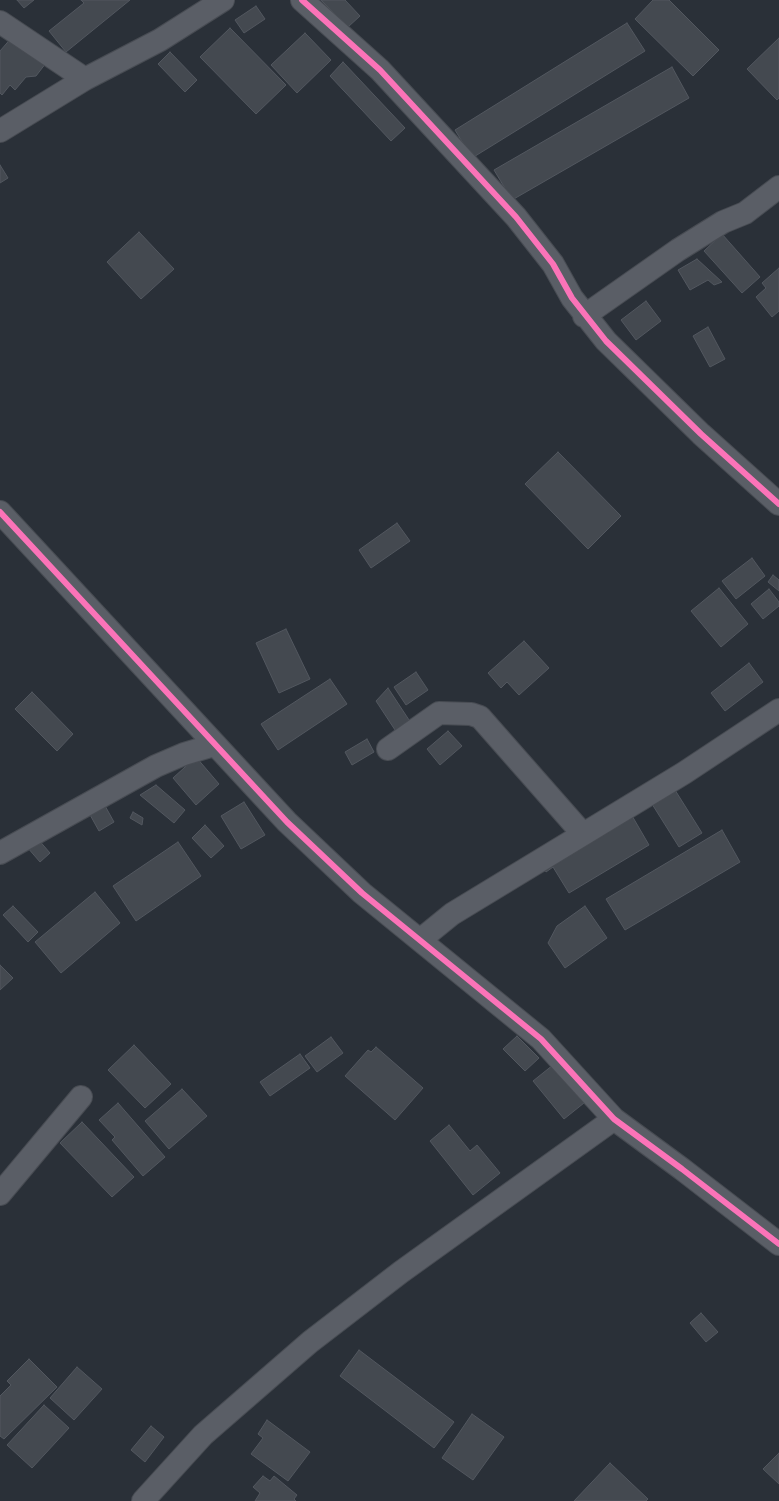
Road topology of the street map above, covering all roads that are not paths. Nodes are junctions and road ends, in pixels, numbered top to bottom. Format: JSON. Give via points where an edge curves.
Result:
{"nodes":[{"id":1,"x":222,"y":0,"type":"edge"},
{"id":2,"x":302,"y":0,"type":"edge"},
{"id":3,"x":0,"y":22,"type":"edge"},
{"id":4,"x":84,"y":79,"type":"junction"},
{"id":5,"x":0,"y":131,"type":"edge"},
{"id":6,"x":779,"y":187,"type":"edge"},
{"id":7,"x":584,"y":316,"type":"junction"},
{"id":8,"x":779,"y":504,"type":"edge"},
{"id":9,"x":0,"y":512,"type":"edge"},
{"id":10,"x":779,"y":710,"type":"edge"},
{"id":11,"x":214,"y":745,"type":"junction"},
{"id":12,"x":388,"y":749,"type":"dead end"},
{"id":13,"x":582,"y":833,"type":"junction"},
{"id":14,"x":0,"y":853,"type":"edge"},
{"id":15,"x":420,"y":940,"type":"junction"},
{"id":16,"x":81,"y":1097,"type":"dead end"},
{"id":17,"x":614,"y":1119,"type":"junction"},
{"id":18,"x":0,"y":1194,"type":"edge"},
{"id":19,"x":775,"y":1234,"type":"edge"},
{"id":20,"x":143,"y":1501,"type":"edge"}],
"edges":[{"from":1,"to":4,"type":"street","via":[[160,40]]},
{"from":2,"to":7,"type":"street","via":[[380,70],[516,217],[553,264]]},
{"from":3,"to":4,"type":"street"},
{"from":4,"to":5,"type":"street"},
{"from":6,"to":7,"type":"street","via":[[745,213],[723,222],[678,250]]},
{"from":7,"to":8,"type":"street","via":[[696,429]]},
{"from":9,"to":11,"type":"street"},
{"from":10,"to":13,"type":"street","via":[[684,773]]},
{"from":11,"to":14,"type":"street","via":[[156,766]]},
{"from":11,"to":15,"type":"street","via":[[287,822],[362,893]]},
{"from":12,"to":13,"type":"street","via":[[438,713],[471,714],[480,718]]},
{"from":13,"to":15,"type":"street","via":[[452,914]]},
{"from":15,"to":17,"type":"street","via":[[541,1039]]},
{"from":16,"to":18,"type":"street"},
{"from":17,"to":19,"type":"street"},
{"from":17,"to":20,"type":"street","via":[[401,1272],[310,1342],[203,1435]]}]}
